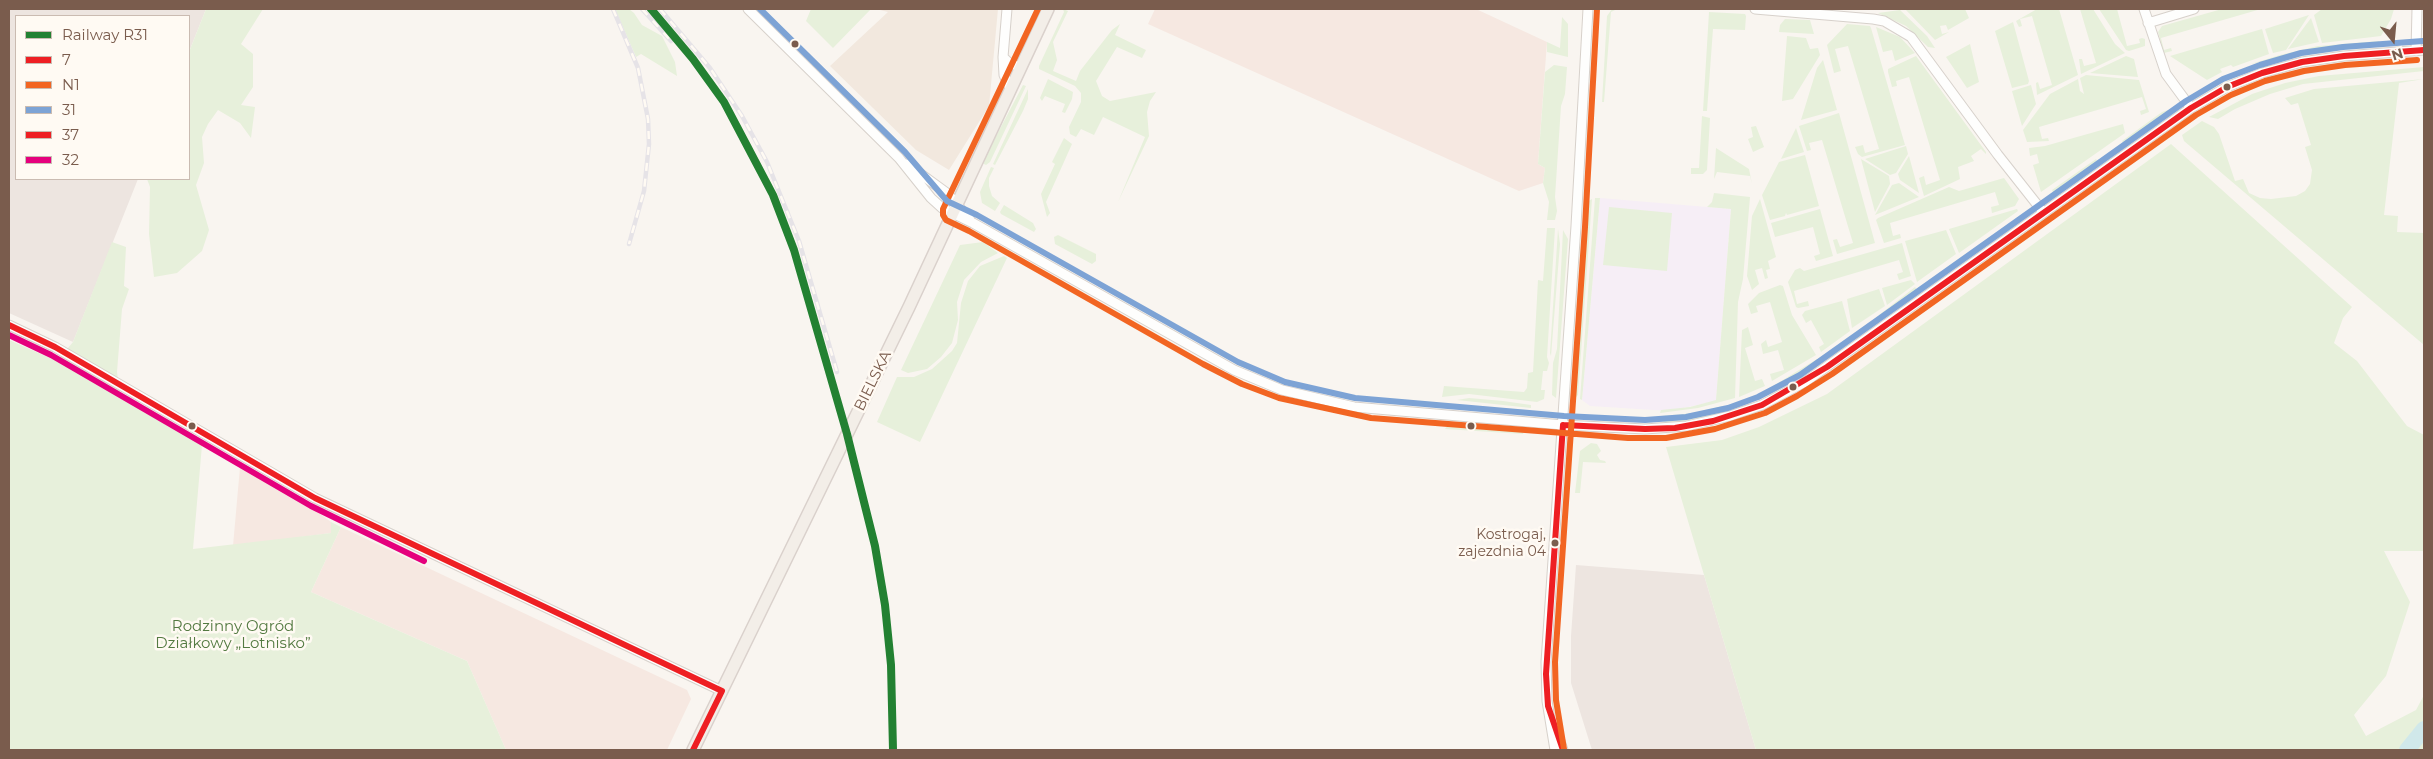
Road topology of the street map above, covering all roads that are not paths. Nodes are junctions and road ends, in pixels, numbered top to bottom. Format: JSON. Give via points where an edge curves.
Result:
{"nodes":[{"id":1,"x":748,"y":9,"type":"edge"},
{"id":2,"x":1007,"y":9,"type":"edge"},
{"id":3,"x":1048,"y":9,"type":"edge"},
{"id":4,"x":1588,"y":9,"type":"edge"},
{"id":5,"x":1755,"y":9,"type":"edge"},
{"id":6,"x":2144,"y":9,"type":"edge"},
{"id":7,"x":2194,"y":9,"type":"edge"},
{"id":8,"x":2416,"y":9,"type":"edge"},
{"id":9,"x":1814,"y":11,"type":"edge"},
{"id":10,"x":2148,"y":23,"type":"junction"},
{"id":11,"x":2420,"y":51,"type":"edge"},
{"id":12,"x":1004,"y":57,"type":"junction"},
{"id":13,"x":1020,"y":67,"type":"junction"},
{"id":14,"x":1010,"y":88,"type":"junction"},
{"id":15,"x":2191,"y":108,"type":"junction"},
{"id":16,"x":899,"y":158,"type":"junction"},
{"id":17,"x":954,"y":208,"type":"junction"},
{"id":18,"x":2042,"y":212,"type":"junction"},
{"id":19,"x":9,"y":325,"type":"edge"},
{"id":20,"x":1563,"y":425,"type":"junction"},
{"id":21,"x":722,"y":691,"type":"junction"},
{"id":22,"x":1550,"y":712,"type":"junction"},
{"id":23,"x":693,"y":750,"type":"edge"},
{"id":24,"x":1555,"y":750,"type":"edge"},
{"id":25,"x":1563,"y":750,"type":"edge"}],
"edges":[{"from":1,"to":16,"type":"street"},
{"from":2,"to":12,"type":"street"},
{"from":3,"to":13,"type":"main road","name":"BIELSKA"},
{"from":4,"to":20,"type":"street"},
{"from":5,"to":9,"type":"street"},
{"from":6,"to":10,"type":"street"},
{"from":7,"to":10,"type":"street"},
{"from":8,"to":11,"type":"street"},
{"from":9,"to":18,"type":"street","via":[[1873,19],[1911,37]]},
{"from":10,"to":15,"type":"street","via":[[2166,74]]},
{"from":11,"to":15,"type":"street","via":[[2344,56],[2286,66],[2227,87]]},
{"from":12,"to":13,"type":"street","via":[[1008,63]]},
{"from":12,"to":14,"type":"street","via":[[1004,75]]},
{"from":13,"to":14,"type":"main road","name":"BIELSKA"},
{"from":14,"to":17,"type":"main road","name":"BIELSKA"},
{"from":15,"to":18,"type":"street"},
{"from":16,"to":17,"type":"street","via":[[938,185]]},
{"from":16,"to":17,"type":"street","via":[[931,198]]},
{"from":17,"to":20,"type":"street","via":[[973,223],[1185,344],[1270,385],[1354,407]]},
{"from":17,"to":21,"type":"main road","name":"BIELSKA"},
{"from":18,"to":20,"type":"street","via":[[1827,367],[1762,404],[1713,421],[1665,429]]},
{"from":19,"to":21,"type":"street","via":[[55,347],[322,502]]},
{"from":20,"to":22,"type":"street","via":[[1546,662]]},
{"from":21,"to":23,"type":"main road","name":"BIELSKA"},
{"from":22,"to":24,"type":"street"},
{"from":22,"to":25,"type":"street"}]}
